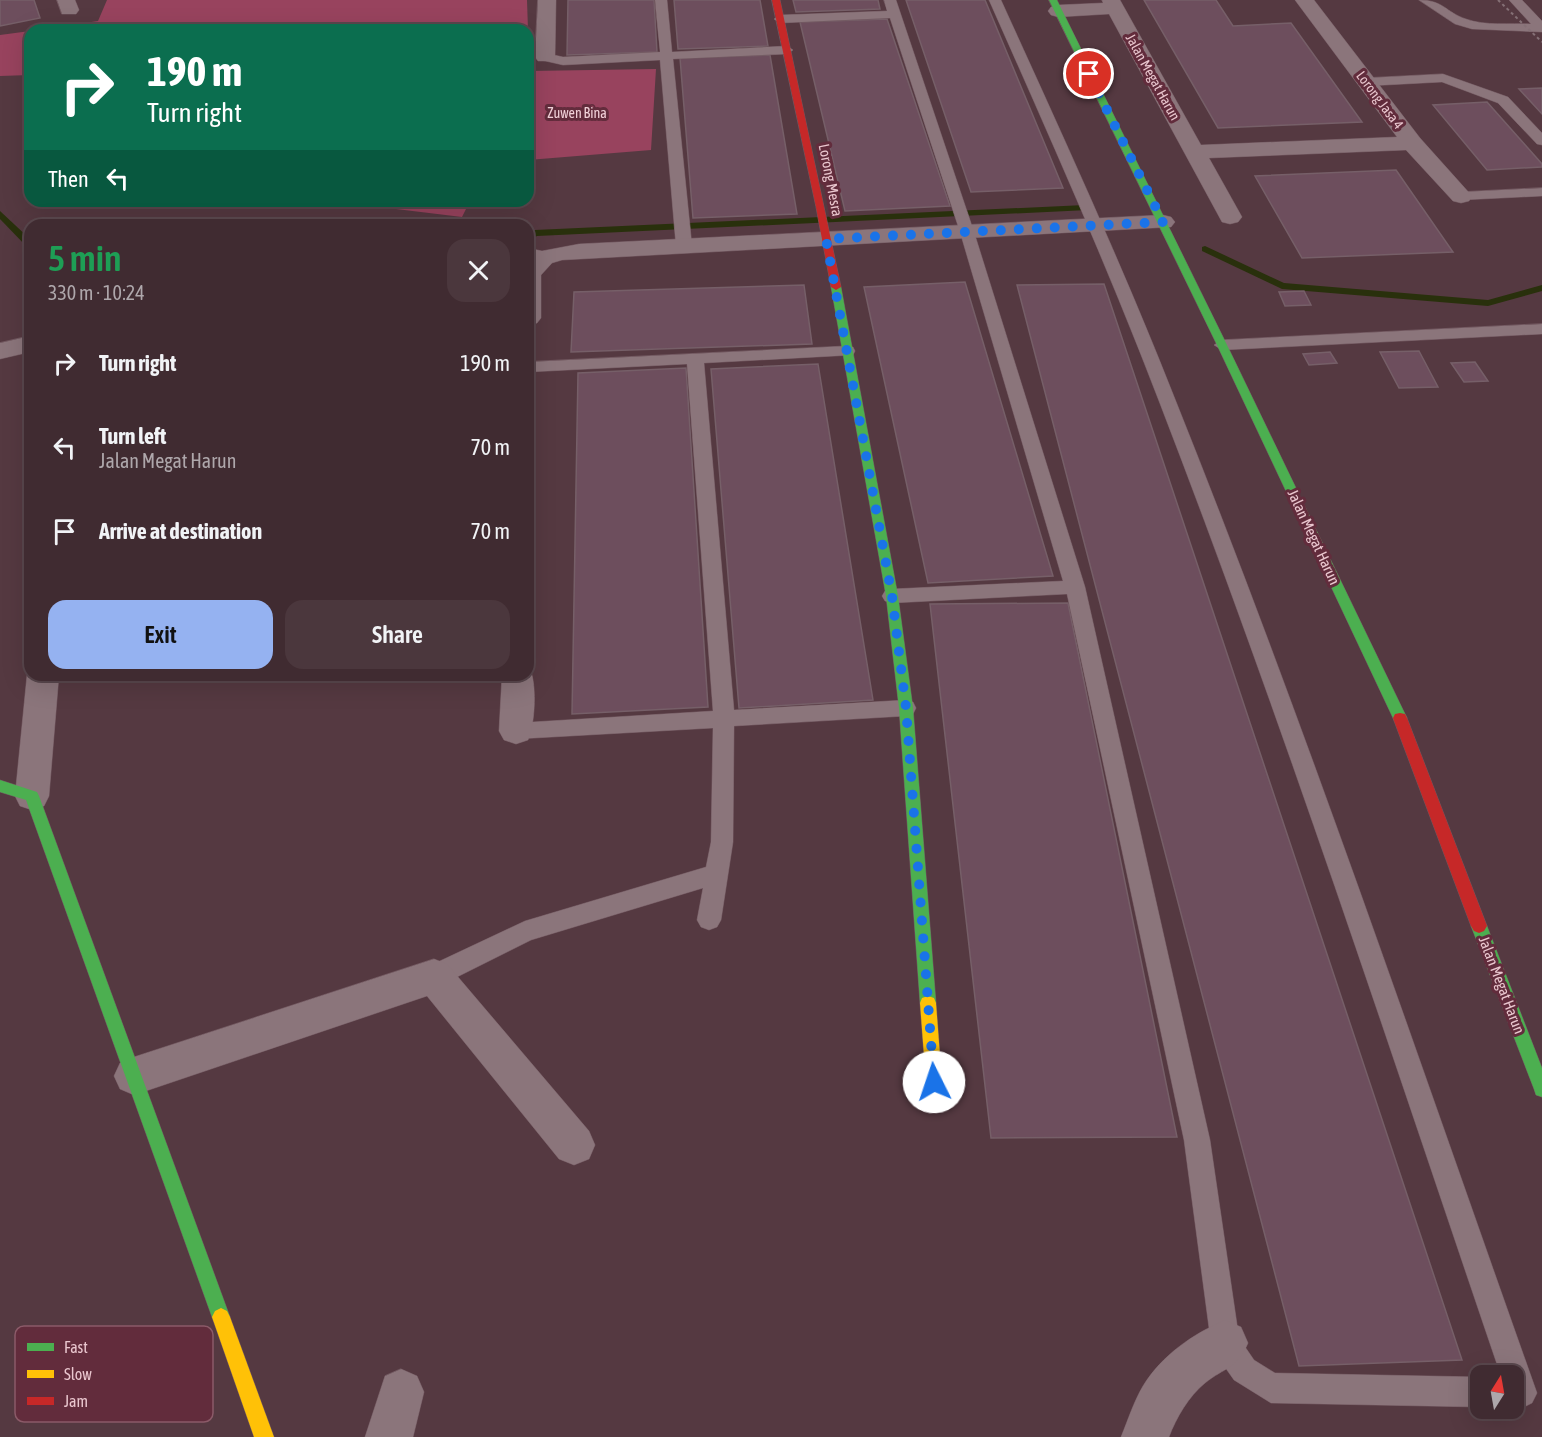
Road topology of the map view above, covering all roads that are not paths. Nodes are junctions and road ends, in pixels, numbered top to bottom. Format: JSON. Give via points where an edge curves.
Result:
{"nodes":[{"id":1,"x":547,"y":0,"type":"edge"},
{"id":2,"x":661,"y":0,"type":"edge"},
{"id":3,"x":776,"y":0,"type":"edge"},
{"id":4,"x":890,"y":0,"type":"edge"},
{"id":5,"x":995,"y":0,"type":"edge"},
{"id":6,"x":1304,"y":0,"type":"edge"},
{"id":7,"x":1425,"y":0,"type":"edge"},
{"id":8,"x":1515,"y":0,"type":"edge"},
{"id":9,"x":1113,"y":4,"type":"edge"},
{"id":10,"x":1056,"y":5,"type":"edge"},
{"id":11,"x":894,"y":15,"type":"junction"},
{"id":12,"x":780,"y":19,"type":"junction"},
{"id":13,"x":1542,"y":28,"type":"edge"},
{"id":14,"x":787,"y":50,"type":"junction"},
{"id":15,"x":666,"y":56,"type":"junction"},
{"id":16,"x":545,"y":57,"type":"joint"},
{"id":17,"x":1366,"y":82,"type":"junction"},
{"id":18,"x":1542,"y":141,"type":"edge"},
{"id":19,"x":1412,"y":143,"type":"junction"},
{"id":20,"x":1194,"y":152,"type":"junction"},
{"id":21,"x":1542,"y":192,"type":"edge"},
{"id":22,"x":1461,"y":196,"type":"joint"},
{"id":23,"x":961,"y":218,"type":"junction"},
{"id":24,"x":1230,"y":218,"type":"dead end"},
{"id":25,"x":1163,"y":222,"type":"junction"},
{"id":26,"x":1096,"y":225,"type":"junction"},
{"id":27,"x":683,"y":232,"type":"junction"},
{"id":28,"x":824,"y":232,"type":"junction"},
{"id":29,"x":536,"y":256,"type":"edge"},
{"id":30,"x":1542,"y":329,"type":"edge"},
{"id":31,"x":24,"y":345,"type":"edge"},
{"id":32,"x":1222,"y":345,"type":"junction"},
{"id":33,"x":0,"y":351,"type":"edge"},
{"id":34,"x":847,"y":351,"type":"junction"},
{"id":35,"x":694,"y":359,"type":"junction"},
{"id":36,"x":534,"y":367,"type":"edge"},
{"id":37,"x":1075,"y":587,"type":"junction"},
{"id":38,"x":892,"y":596,"type":"junction"},
{"id":39,"x":42,"y":681,"type":"edge"},
{"id":40,"x":518,"y":681,"type":"edge"},
{"id":41,"x":906,"y":708,"type":"junction"},
{"id":42,"x":724,"y":719,"type":"junction"},
{"id":43,"x":516,"y":731,"type":"joint"},
{"id":44,"x":0,"y":786,"type":"edge"},
{"id":45,"x":32,"y":796,"type":"junction"},
{"id":46,"x":717,"y":874,"type":"junction"},
{"id":47,"x":709,"y":920,"type":"dead end"},
{"id":48,"x":434,"y":976,"type":"junction"},
{"id":49,"x":134,"y":1076,"type":"junction"},
{"id":50,"x":934,"y":1082,"type":"dead end"},
{"id":51,"x":1542,"y":1089,"type":"edge"},
{"id":52,"x":574,"y":1145,"type":"dead end"},
{"id":53,"x":1225,"y":1343,"type":"junction"},
{"id":54,"x":401,"y":1392,"type":"dead end"},
{"id":55,"x":1470,"y":1392,"type":"edge"},
{"id":56,"x":1526,"y":1394,"type":"edge"},
{"id":57,"x":264,"y":1437,"type":"edge"},
{"id":58,"x":389,"y":1437,"type":"edge"},
{"id":59,"x":1145,"y":1437,"type":"edge"}],
"edges":[{"from":1,"to":16,"type":"street"},
{"from":2,"to":15,"type":"lane"},
{"from":3,"to":12,"type":"street","name":"Lorong Mesra"},
{"from":4,"to":11,"type":"lane"},
{"from":5,"to":26,"type":"lane"},
{"from":6,"to":17,"type":"street","name":"Lorong Jasa 4"},
{"from":7,"to":13,"type":"lane","via":[[1458,21],[1476,26]]},
{"from":8,"to":13,"type":"lane"},
{"from":9,"to":10,"type":"street"},
{"from":9,"to":20,"type":"street","name":"Jalan Megat Harun"},
{"from":10,"to":25,"type":"street","name":"Jalan Megat Harun"},
{"from":11,"to":12,"type":"lane"},
{"from":11,"to":23,"type":"lane"},
{"from":12,"to":14,"type":"street","name":"Lorong Mesra"},
{"from":14,"to":15,"type":"lane"},
{"from":14,"to":28,"type":"street","name":"Lorong Mesra"},
{"from":15,"to":16,"type":"lane","via":[[563,61]]},
{"from":15,"to":27,"type":"lane"},
{"from":17,"to":18,"type":"lane","via":[[1443,78],[1503,100]]},
{"from":17,"to":19,"type":"street","name":"Lorong Jasa 4"},
{"from":19,"to":20,"type":"street"},
{"from":19,"to":22,"type":"street","name":"Lorong Jasa 4"},
{"from":20,"to":24,"type":"street","name":"Jalan Megat Harun"},
{"from":21,"to":22,"type":"lane"},
{"from":23,"to":26,"type":"street"},
{"from":23,"to":28,"type":"street"},
{"from":23,"to":37,"type":"lane"},
{"from":25,"to":26,"type":"street"},
{"from":25,"to":32,"type":"street","name":"Jalan Megat Harun"},
{"from":26,"to":56,"type":"lane","via":[[1167,397],[1254,627]]},
{"from":27,"to":28,"type":"street"},
{"from":27,"to":29,"type":"street"},
{"from":28,"to":34,"type":"street","name":"Lorong Mesra"},
{"from":30,"to":32,"type":"lane"},
{"from":31,"to":33,"type":"street"},
{"from":32,"to":51,"type":"street","name":"Jalan Megat Harun","via":[[1398,714]]},
{"from":34,"to":35,"type":"lane"},
{"from":34,"to":38,"type":"street","name":"Lorong Mesra"},
{"from":35,"to":36,"type":"lane"},
{"from":35,"to":42,"type":"lane"},
{"from":37,"to":38,"type":"lane"},
{"from":37,"to":53,"type":"lane","via":[[1197,1140]]},
{"from":38,"to":41,"type":"street","name":"Lorong Mesra"},
{"from":39,"to":45,"type":"street"},
{"from":40,"to":43,"type":"street"},
{"from":41,"to":42,"type":"lane"},
{"from":41,"to":50,"type":"street","name":"Lorong Mesra"},
{"from":42,"to":43,"type":"lane"},
{"from":42,"to":46,"type":"lane","via":[[722,842]]},
{"from":44,"to":45,"type":"street"},
{"from":45,"to":49,"type":"street"},
{"from":46,"to":47,"type":"lane"},
{"from":46,"to":48,"type":"lane","via":[[525,931]]},
{"from":48,"to":49,"type":"street"},
{"from":48,"to":52,"type":"street"},
{"from":49,"to":57,"type":"street"},
{"from":53,"to":55,"type":"lane","via":[[1244,1370],[1271,1388]]},
{"from":53,"to":59,"type":"street","via":[[1186,1368],[1160,1402]]},
{"from":54,"to":58,"type":"street"}]}
